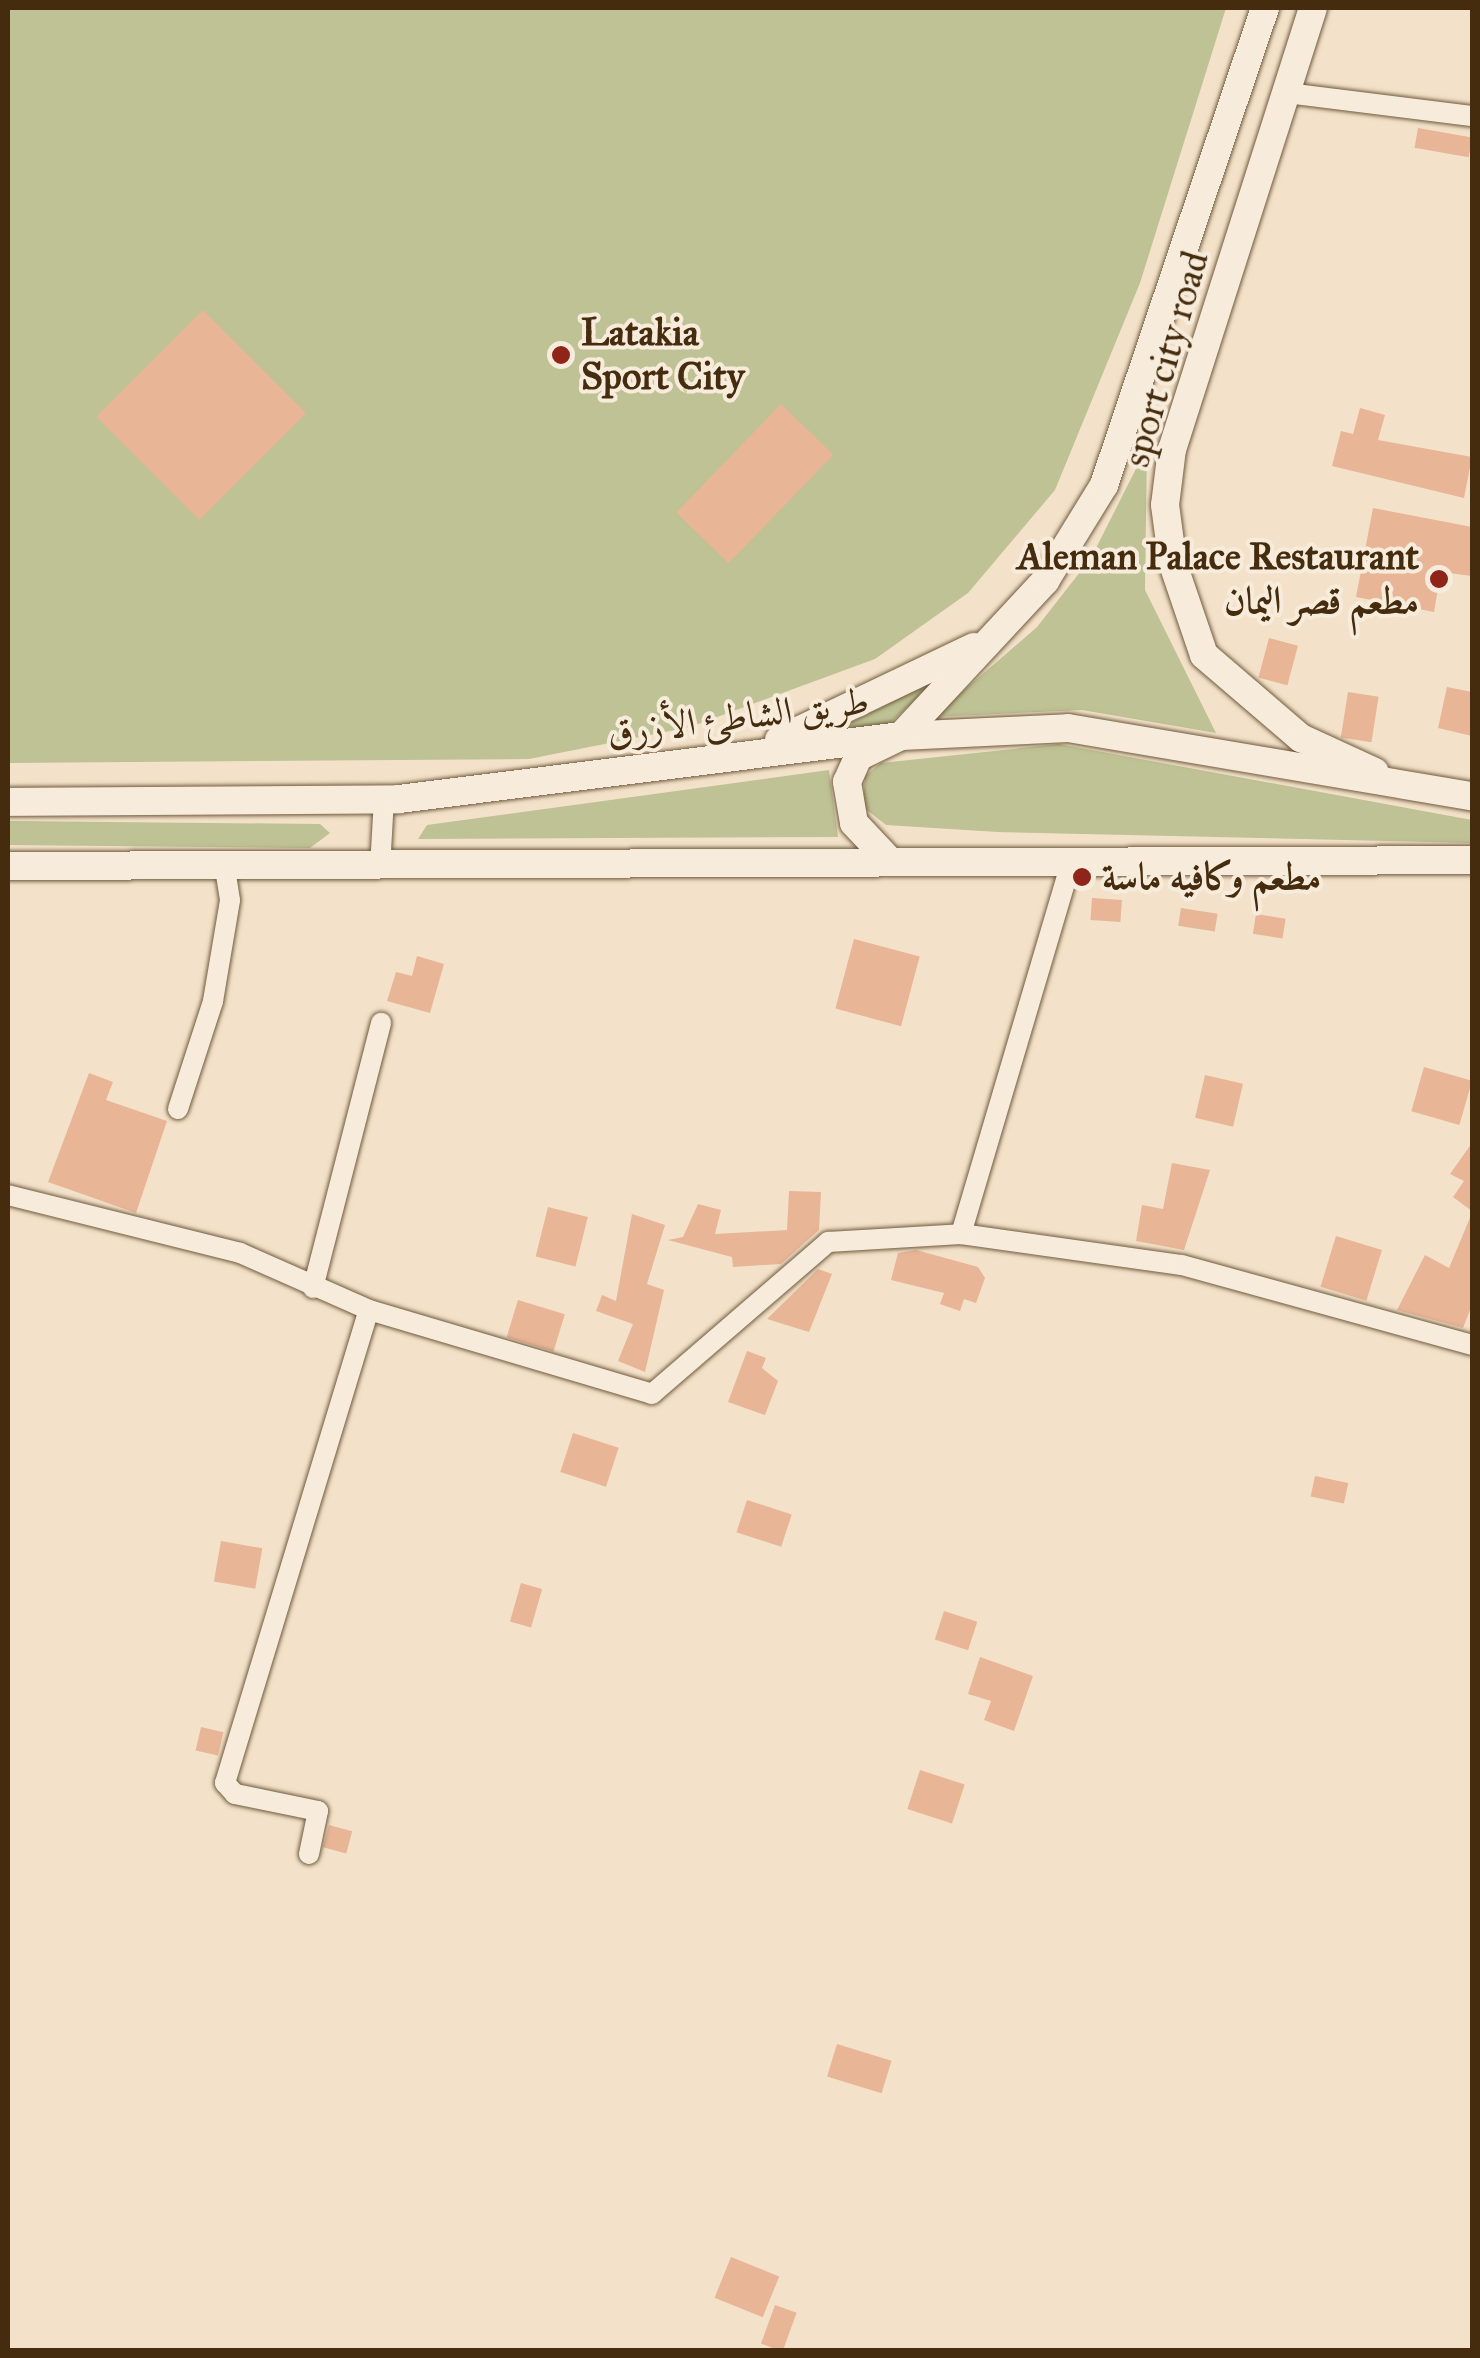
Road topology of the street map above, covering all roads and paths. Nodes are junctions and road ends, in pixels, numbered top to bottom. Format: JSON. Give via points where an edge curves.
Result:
{"nodes":[{"id":1,"x":1264,"y":8,"type":"edge"},
{"id":2,"x":1313,"y":8,"type":"edge"},
{"id":3,"x":1287,"y":93,"type":"junction"},
{"id":4,"x":1472,"y":116,"type":"edge"},
{"id":5,"x":993,"y":636,"type":"junction"},
{"id":6,"x":901,"y":736,"type":"junction"},
{"id":7,"x":738,"y":755,"type":"junction"},
{"id":8,"x":1422,"y":794,"type":"junction"},
{"id":9,"x":1472,"y":796,"type":"edge"},
{"id":10,"x":384,"y":799,"type":"junction"},
{"id":11,"x":8,"y":802,"type":"edge"},
{"id":12,"x":887,"y":858,"type":"junction"},
{"id":13,"x":1472,"y":860,"type":"edge"},
{"id":14,"x":1071,"y":862,"type":"junction"},
{"id":15,"x":8,"y":866,"type":"edge"},
{"id":16,"x":225,"y":867,"type":"junction"},
{"id":17,"x":380,"y":868,"type":"junction"},
{"id":18,"x":381,"y":1023,"type":"dead end"},
{"id":19,"x":178,"y":1109,"type":"dead end"},
{"id":20,"x":8,"y":1195,"type":"edge"},
{"id":21,"x":961,"y":1234,"type":"junction"},
{"id":22,"x":313,"y":1288,"type":"junction"},
{"id":23,"x":369,"y":1310,"type":"junction"},
{"id":24,"x":1472,"y":1345,"type":"edge"},
{"id":25,"x":309,"y":1854,"type":"dead end"}],
"edges":[{"from":1,"to":5,"type":"main road","name":"sport city road","via":[[1104,484],[1045,581]]},
{"from":2,"to":3,"type":"main road","name":"sport city road"},
{"from":3,"to":4,"type":"street"},
{"from":3,"to":8,"type":"main road","name":"sport city road","via":[[1172,449],[1165,505],[1173,564],[1204,655],[1255,705],[1301,738]]},
{"from":5,"to":6,"type":"main road","name":"sport city road"},
{"from":5,"to":7,"type":"main road","via":[[854,710]]},
{"from":6,"to":7,"type":"main road","name":"طريق الشاطئ الأزرق"},
{"from":6,"to":8,"type":"main road","name":"طريق الشاطئ الأزرق","via":[[1068,728]]},
{"from":6,"to":12,"type":"main road","via":[[858,757],[847,782],[854,823]]},
{"from":7,"to":10,"type":"main road","name":"طريق الشاطئ الأزرق"},
{"from":8,"to":9,"type":"main road","name":"طريق الشاطئ الأزرق"},
{"from":10,"to":11,"type":"main road","name":"طريق الشاطئ الأزرق"},
{"from":10,"to":17,"type":"street"},
{"from":12,"to":14,"type":"main road"},
{"from":12,"to":17,"type":"main road","via":[[696,869]]},
{"from":13,"to":14,"type":"main road"},
{"from":14,"to":21,"type":"street"},
{"from":15,"to":16,"type":"main road"},
{"from":16,"to":17,"type":"main road"},
{"from":16,"to":19,"type":"street","via":[[230,900],[213,1001]]},
{"from":18,"to":22,"type":"street"},
{"from":20,"to":22,"type":"street","via":[[240,1254]]},
{"from":21,"to":23,"type":"street","via":[[828,1242],[652,1394]]},
{"from":21,"to":24,"type":"street","via":[[1182,1266]]},
{"from":22,"to":23,"type":"street"},
{"from":23,"to":25,"type":"street","via":[[224,1783],[235,1794],[318,1811]]}]}
